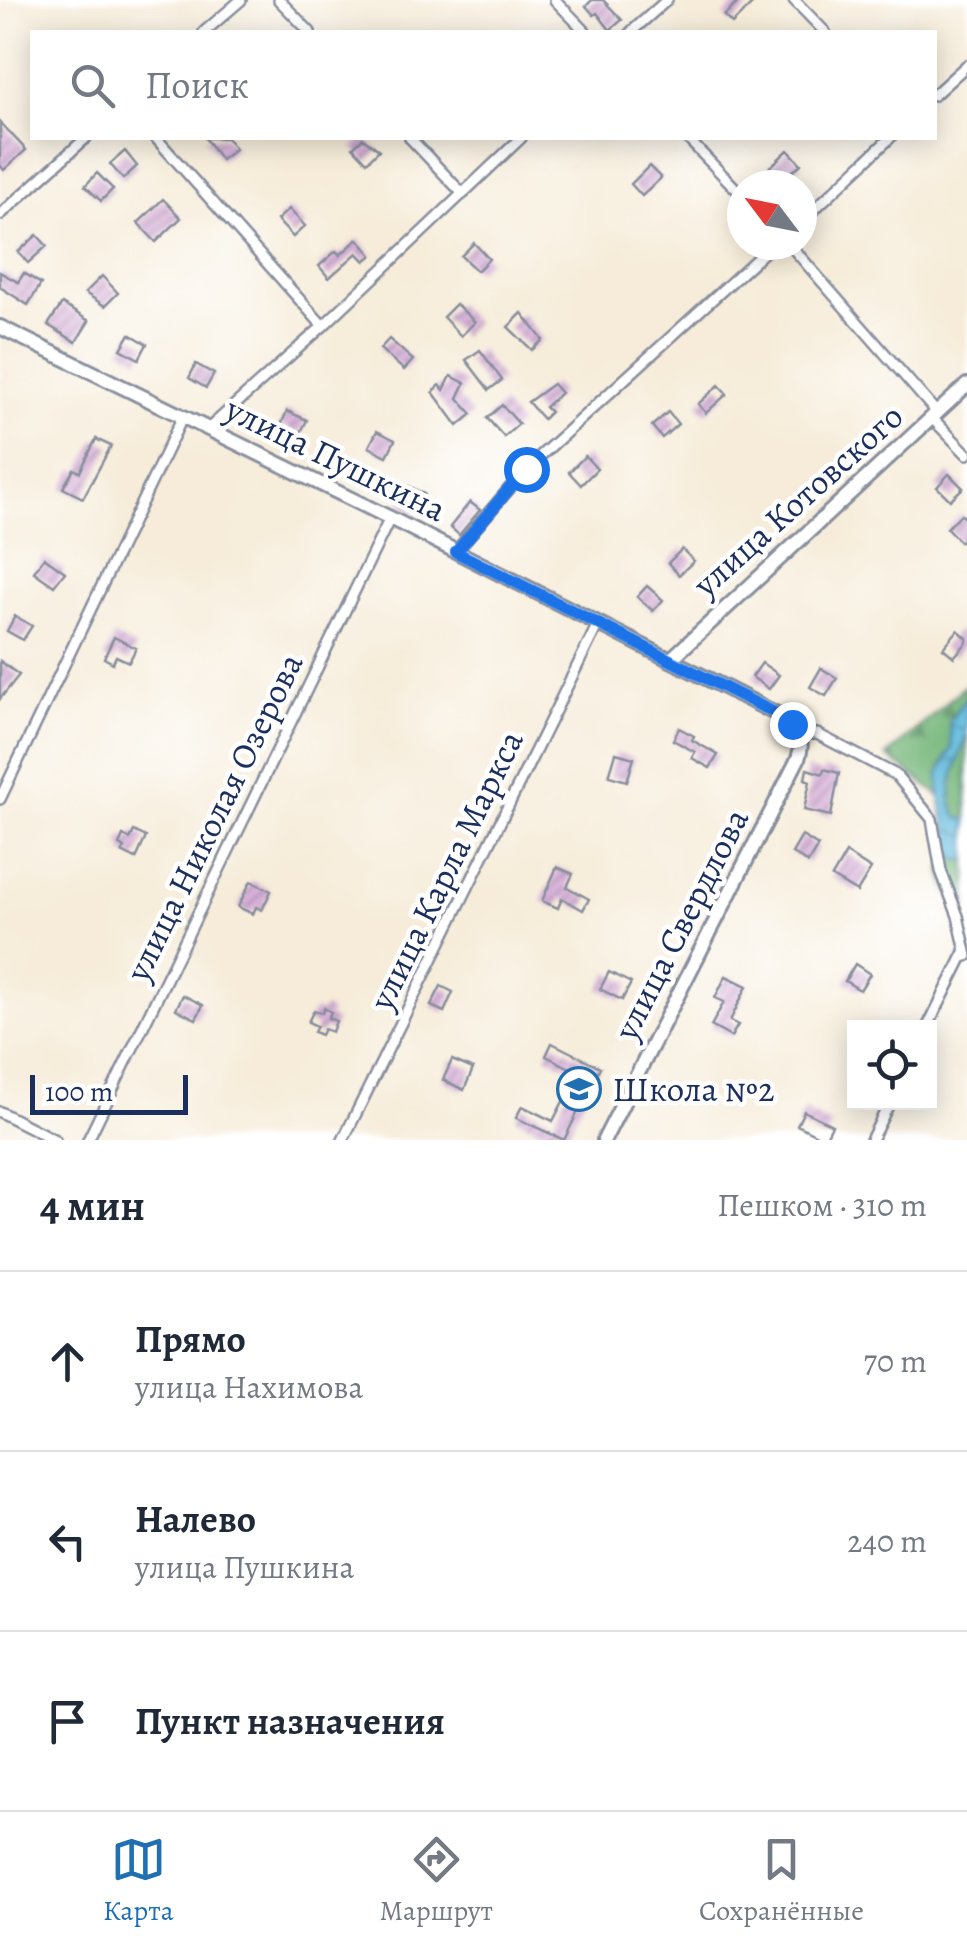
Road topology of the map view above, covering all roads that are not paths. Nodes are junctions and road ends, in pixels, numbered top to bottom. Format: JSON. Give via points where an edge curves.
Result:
{"nodes":[{"id":1,"x":241,"y":0,"type":"edge"},
{"id":2,"x":279,"y":0,"type":"edge"},
{"id":3,"x":555,"y":0,"type":"edge"},
{"id":4,"x":667,"y":0,"type":"edge"},
{"id":5,"x":794,"y":0,"type":"edge"},
{"id":6,"x":206,"y":30,"type":"edge"},
{"id":7,"x":308,"y":30,"type":"edge"},
{"id":8,"x":584,"y":30,"type":"edge"},
{"id":9,"x":633,"y":30,"type":"edge"},
{"id":10,"x":822,"y":30,"type":"edge"},
{"id":11,"x":967,"y":65,"type":"edge"},
{"id":12,"x":937,"y":92,"type":"edge"},
{"id":13,"x":84,"y":140,"type":"edge"},
{"id":14,"x":158,"y":140,"type":"edge"},
{"id":15,"x":412,"y":140,"type":"edge"},
{"id":16,"x":520,"y":140,"type":"edge"},
{"id":17,"x":689,"y":140,"type":"edge"},
{"id":18,"x":888,"y":140,"type":"edge"},
{"id":19,"x":727,"y":179,"type":"edge"},
{"id":20,"x":463,"y":194,"type":"junction"},
{"id":21,"x":817,"y":207,"type":"edge"},
{"id":22,"x":0,"y":216,"type":"edge"},
{"id":23,"x":756,"y":260,"type":"edge"},
{"id":24,"x":803,"y":260,"type":"edge"},
{"id":25,"x":323,"y":326,"type":"junction"},
{"id":26,"x":0,"y":327,"type":"edge"},
{"id":27,"x":967,"y":385,"type":"edge"},
{"id":28,"x":183,"y":416,"type":"junction"},
{"id":29,"x":934,"y":416,"type":"junction"},
{"id":30,"x":208,"y":429,"type":"junction"},
{"id":31,"x":967,"y":454,"type":"edge"},
{"id":32,"x":390,"y":518,"type":"junction"},
{"id":33,"x":456,"y":552,"type":"junction"},
{"id":34,"x":598,"y":624,"type":"junction"},
{"id":35,"x":670,"y":660,"type":"junction"},
{"id":36,"x":801,"y":734,"type":"junction"},
{"id":37,"x":0,"y":772,"type":"edge"},
{"id":38,"x":9,"y":780,"type":"junction"},
{"id":39,"x":0,"y":799,"type":"edge"},
{"id":40,"x":966,"y":954,"type":"edge"},
{"id":41,"x":931,"y":1020,"type":"edge"},
{"id":42,"x":886,"y":1110,"type":"edge"},
{"id":43,"x":0,"y":1112,"type":"edge"},
{"id":44,"x":56,"y":1140,"type":"edge"},
{"id":45,"x":88,"y":1140,"type":"edge"},
{"id":46,"x":342,"y":1140,"type":"edge"},
{"id":47,"x":604,"y":1140,"type":"edge"},
{"id":48,"x":871,"y":1140,"type":"edge"}],
"edges":[{"from":1,"to":6,"type":"street"},
{"from":2,"to":7,"type":"street"},
{"from":3,"to":8,"type":"street"},
{"from":4,"to":9,"type":"street"},
{"from":5,"to":10,"type":"street"},
{"from":11,"to":12,"type":"street"},
{"from":13,"to":22,"type":"street"},
{"from":14,"to":25,"type":"street"},
{"from":15,"to":20,"type":"street"},
{"from":16,"to":20,"type":"street"},
{"from":17,"to":19,"type":"street"},
{"from":18,"to":21,"type":"street"},
{"from":20,"to":25,"type":"street"},
{"from":23,"to":33,"type":"street","via":[[526,469]]},
{"from":24,"to":29,"type":"street"},
{"from":25,"to":30,"type":"street"},
{"from":26,"to":28,"type":"main road","name":"улица Пушкина"},
{"from":27,"to":29,"type":"main road","name":"улица Котовского"},
{"from":28,"to":30,"type":"main road","name":"улица Пушкина"},
{"from":28,"to":38,"type":"street"},
{"from":29,"to":31,"type":"street"},
{"from":29,"to":35,"type":"main road","name":"улица Котовского"},
{"from":30,"to":32,"type":"main road","name":"улица Пушкина"},
{"from":32,"to":33,"type":"main road","name":"улица Пушкина"},
{"from":32,"to":45,"type":"street","name":"улица Николая Озерова"},
{"from":33,"to":34,"type":"main road","name":"улица Пушкина"},
{"from":34,"to":35,"type":"main road","name":"улица Пушкина"},
{"from":34,"to":46,"type":"street","name":"улица Карла Маркса"},
{"from":35,"to":36,"type":"main road","name":"улица Пушкина","via":[[781,716]]},
{"from":36,"to":40,"type":"street","via":[[816,734],[896,775],[932,818]]},
{"from":36,"to":47,"type":"main road","name":"улица Свердлова","via":[[798,760]]},
{"from":37,"to":38,"type":"street"},
{"from":38,"to":39,"type":"street"},
{"from":40,"to":41,"type":"street"},
{"from":42,"to":48,"type":"street"},
{"from":43,"to":44,"type":"street"}]}
